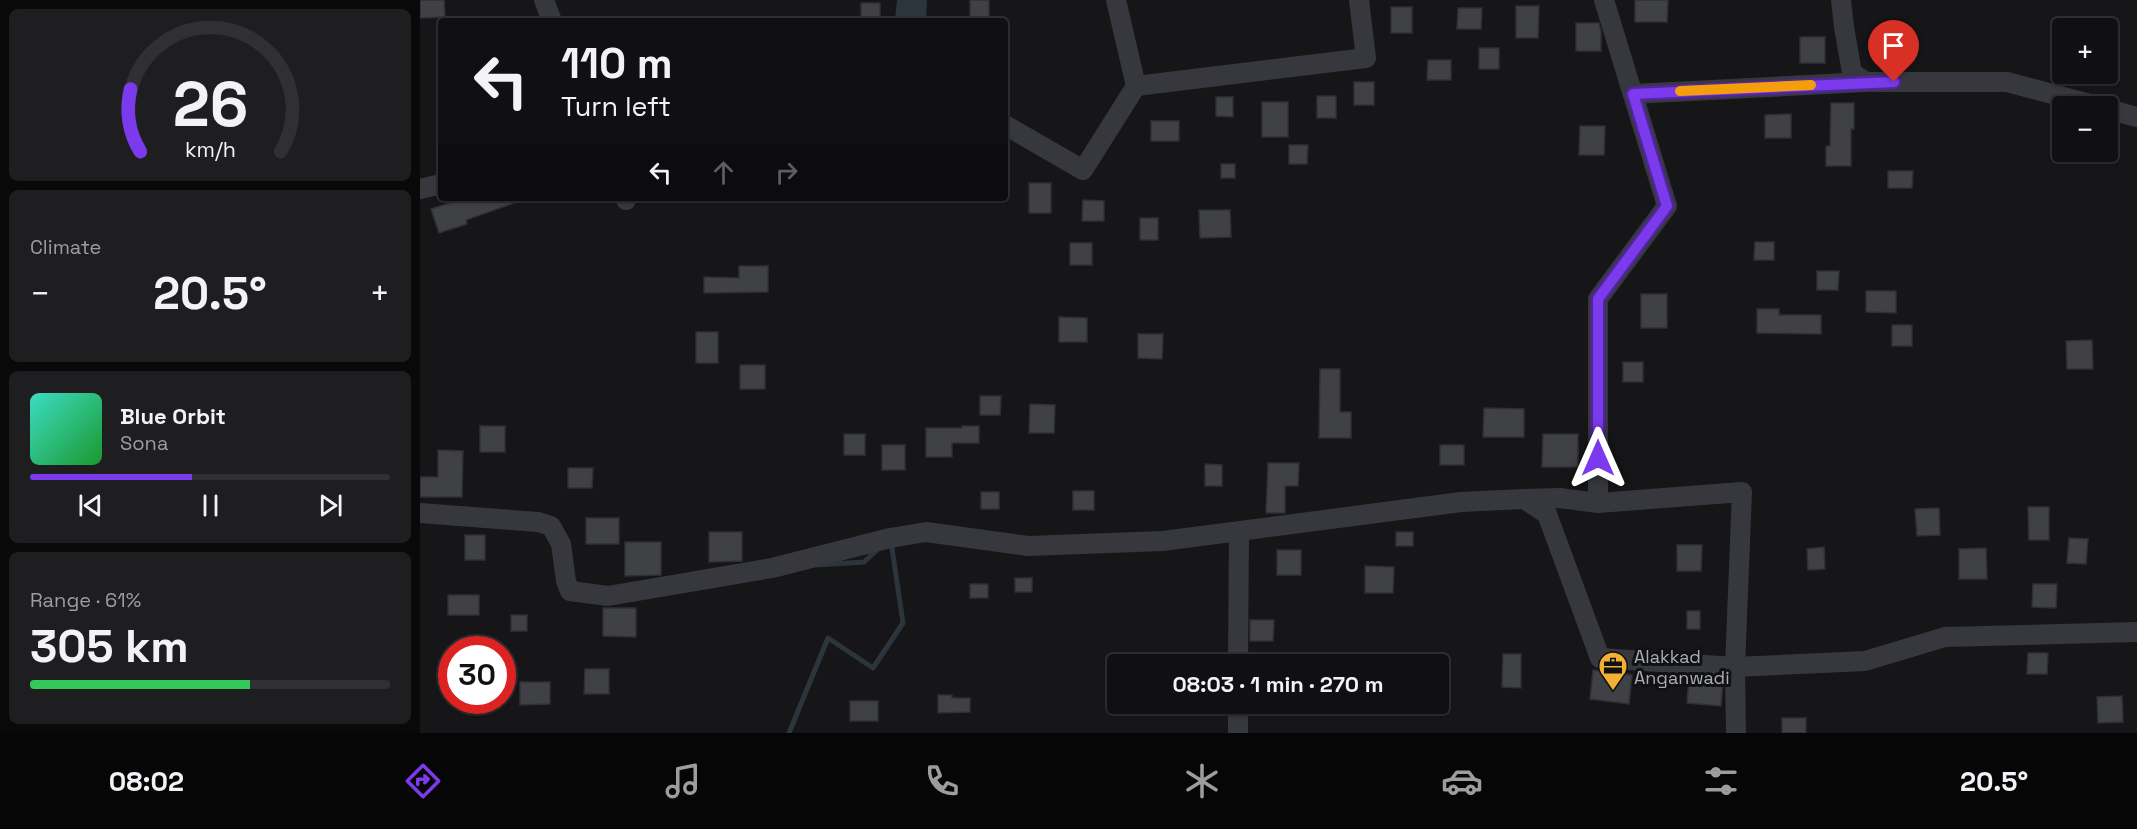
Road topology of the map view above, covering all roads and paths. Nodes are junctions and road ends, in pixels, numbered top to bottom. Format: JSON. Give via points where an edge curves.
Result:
{"nodes":[{"id":1,"x":544,"y":0,"type":"edge"},
{"id":2,"x":1116,"y":0,"type":"edge"},
{"id":3,"x":1359,"y":0,"type":"edge"},
{"id":4,"x":1604,"y":0,"type":"edge"},
{"id":5,"x":1841,"y":0,"type":"edge"},
{"id":6,"x":551,"y":18,"type":"edge"},
{"id":7,"x":1866,"y":82,"type":"junction"},
{"id":8,"x":1136,"y":86,"type":"junction"},
{"id":9,"x":1633,"y":94,"type":"junction"},
{"id":10,"x":2060,"y":96,"type":"edge"},
{"id":11,"x":2118,"y":112,"type":"edge"},
{"id":12,"x":2137,"y":117,"type":"edge"},
{"id":13,"x":1008,"y":127,"type":"edge"},
{"id":14,"x":438,"y":185,"type":"edge"},
{"id":15,"x":420,"y":189,"type":"edge"},
{"id":16,"x":1524,"y":499,"type":"junction"},
{"id":17,"x":1598,"y":503,"type":"junction"},
{"id":18,"x":420,"y":513,"type":"edge"},
{"id":19,"x":1239,"y":532,"type":"junction"},
{"id":20,"x":2137,"y":632,"type":"edge"},
{"id":21,"x":1238,"y":654,"type":"edge"},
{"id":22,"x":1736,"y":667,"type":"junction"},
{"id":23,"x":1238,"y":714,"type":"edge"},
{"id":24,"x":1238,"y":733,"type":"edge"},
{"id":25,"x":1736,"y":733,"type":"edge"}],
"edges":[{"from":1,"to":6,"type":"street"},
{"from":2,"to":8,"type":"street"},
{"from":3,"to":8,"type":"street","via":[[1366,58]]},
{"from":4,"to":9,"type":"street"},
{"from":5,"to":7,"type":"street","via":[[1852,73]]},
{"from":7,"to":9,"type":"street"},
{"from":7,"to":10,"type":"street","via":[[2007,82]]},
{"from":8,"to":13,"type":"street","via":[[1083,170]]},
{"from":9,"to":17,"type":"street","via":[[1667,206],[1598,299]]},
{"from":11,"to":12,"type":"street"},
{"from":14,"to":15,"type":"street"},
{"from":16,"to":17,"type":"street"},
{"from":16,"to":19,"type":"street","via":[[1461,502]]},
{"from":16,"to":22,"type":"street","via":[[1547,514],[1600,658]]},
{"from":17,"to":22,"type":"street","via":[[1742,492]]},
{"from":18,"to":19,"type":"street","via":[[551,526],[561,544],[570,591],[608,597],[772,568],[926,532],[1028,546],[1163,541]]},
{"from":19,"to":21,"type":"street"},
{"from":20,"to":22,"type":"street","via":[[1945,637],[1865,661]]},
{"from":22,"to":25,"type":"street"},
{"from":23,"to":24,"type":"street"}]}
